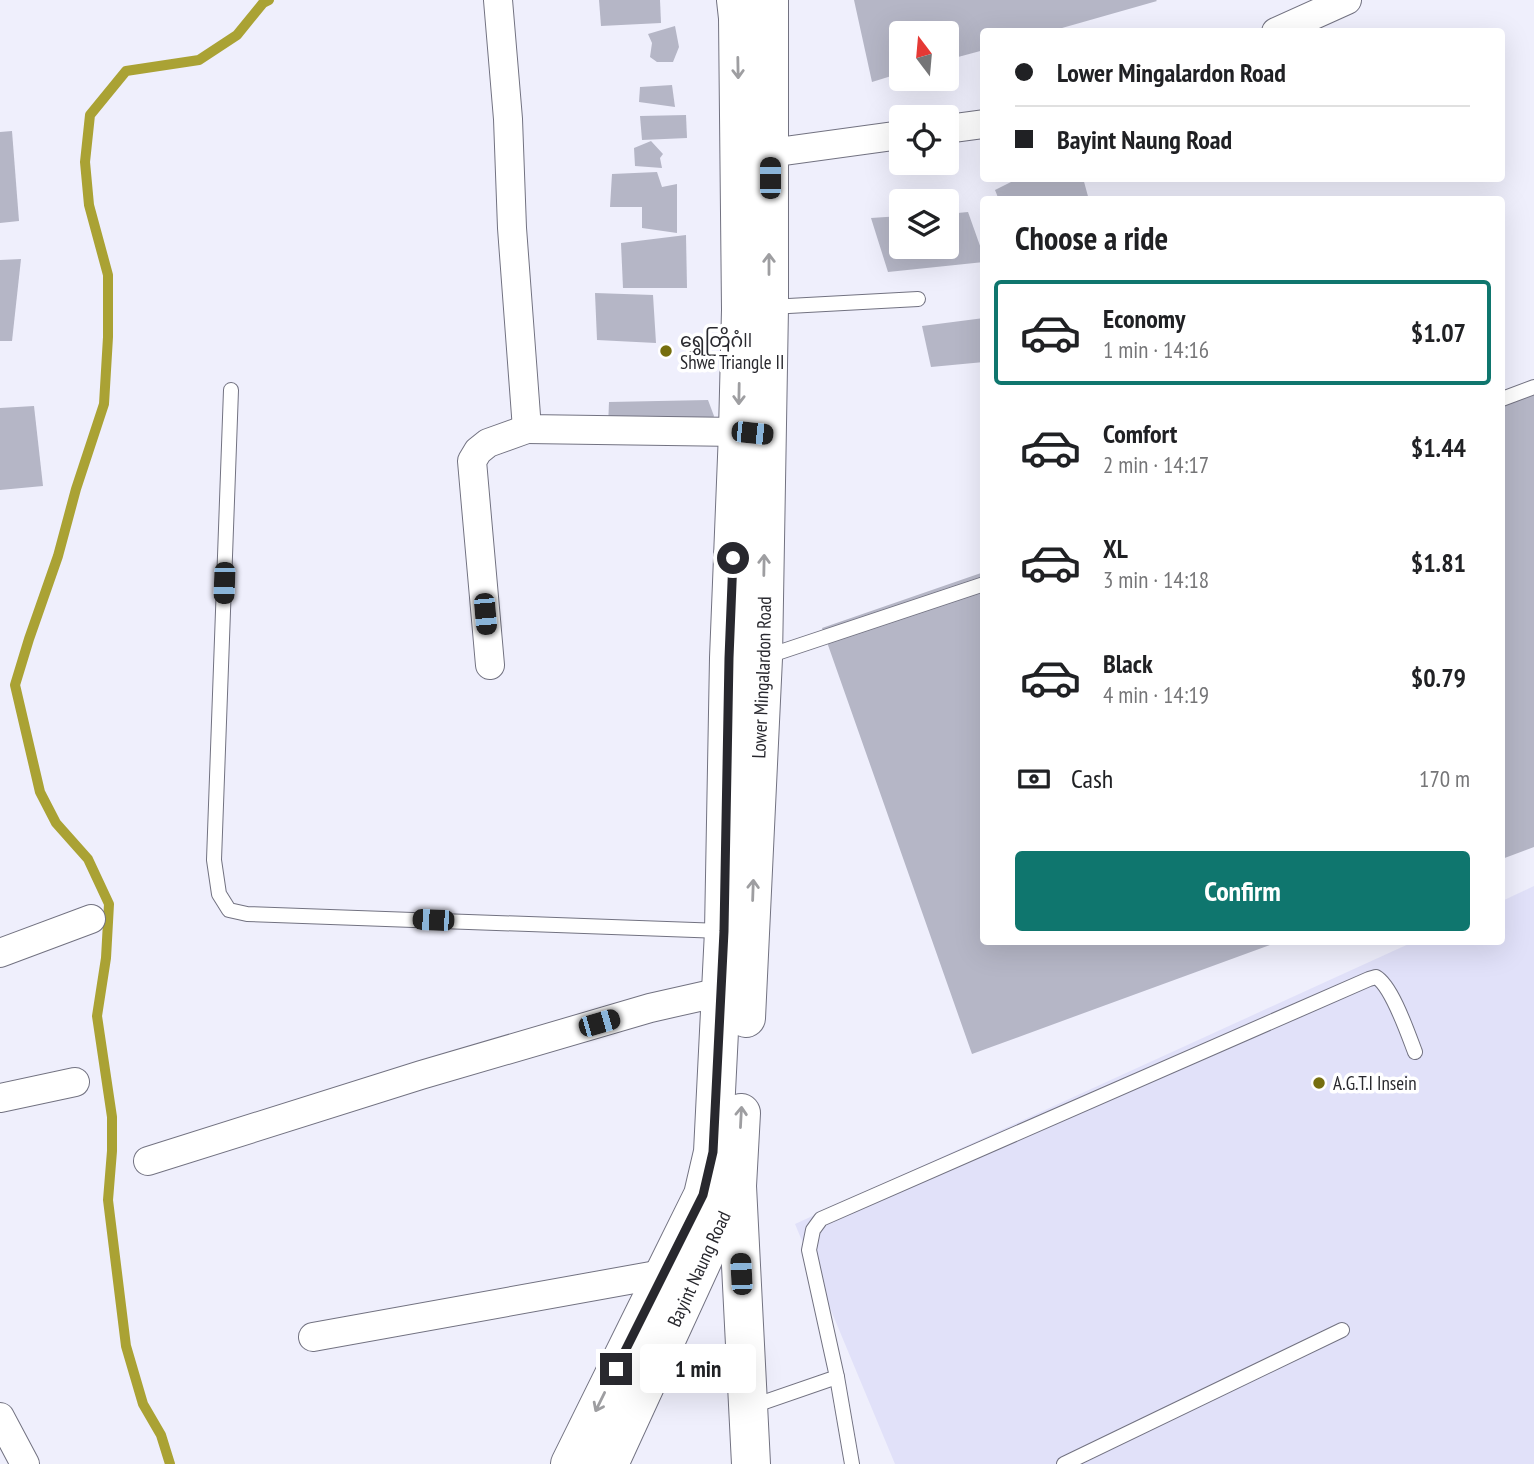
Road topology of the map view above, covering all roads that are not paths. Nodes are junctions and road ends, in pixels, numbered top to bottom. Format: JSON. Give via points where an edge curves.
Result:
{"nodes":[{"id":1,"x":498,"y":0,"type":"edge"},
{"id":2,"x":736,"y":0,"type":"edge"},
{"id":3,"x":769,"y":0,"type":"edge"},
{"id":4,"x":1347,"y":0,"type":"edge"},
{"id":5,"x":1285,"y":28,"type":"edge"},
{"id":6,"x":980,"y":125,"type":"edge"},
{"id":7,"x":959,"y":127,"type":"edge"},
{"id":8,"x":889,"y":137,"type":"edge"},
{"id":9,"x":770,"y":153,"type":"junction"},
{"id":10,"x":918,"y":299,"type":"dead end"},
{"id":11,"x":769,"y":307,"type":"junction"},
{"id":12,"x":1534,"y":387,"type":"edge"},
{"id":13,"x":231,"y":390,"type":"dead end"},
{"id":14,"x":1505,"y":398,"type":"edge"},
{"id":15,"x":527,"y":429,"type":"junction"},
{"id":16,"x":752,"y":433,"type":"junction"},
{"id":17,"x":980,"y":585,"type":"edge"},
{"id":18,"x":746,"y":658,"type":"junction"},
{"id":19,"x":490,"y":666,"type":"dead end"},
{"id":20,"x":91,"y":919,"type":"dead end"},
{"id":21,"x":738,"y":929,"type":"junction"},
{"id":22,"x":0,"y":953,"type":"edge"},
{"id":23,"x":735,"y":992,"type":"junction"},
{"id":24,"x":1415,"y":1052,"type":"dead end"},
{"id":25,"x":75,"y":1082,"type":"dead end"},
{"id":26,"x":0,"y":1098,"type":"edge"},
{"id":27,"x":713,"y":1152,"type":"junction"},
{"id":28,"x":148,"y":1161,"type":"dead end"},
{"id":29,"x":737,"y":1186,"type":"junction"},
{"id":30,"x":662,"y":1274,"type":"junction"},
{"id":31,"x":1342,"y":1330,"type":"dead end"},
{"id":32,"x":313,"y":1337,"type":"dead end"},
{"id":33,"x":837,"y":1377,"type":"junction"},
{"id":34,"x":749,"y":1407,"type":"junction"},
{"id":35,"x":0,"y":1417,"type":"edge"},
{"id":36,"x":25,"y":1464,"type":"edge"},
{"id":37,"x":570,"y":1464,"type":"edge"},
{"id":38,"x":609,"y":1464,"type":"edge"},
{"id":39,"x":751,"y":1464,"type":"edge"},
{"id":40,"x":852,"y":1464,"type":"edge"},
{"id":41,"x":1064,"y":1464,"type":"edge"}],
"edges":[{"from":1,"to":15,"type":"street"},
{"from":2,"to":16,"type":"main road","name":"Lower Mingalardon Road","one_way":true,"via":[[741,310]]},
{"from":3,"to":9,"type":"main road","name":"Lower Mingalardon Road"},
{"from":4,"to":5,"type":"street"},
{"from":6,"to":7,"type":"street"},
{"from":8,"to":9,"type":"street"},
{"from":11,"to":9,"type":"main road","name":"Lower Mingalardon Road","one_way":true},
{"from":10,"to":11,"type":"lane"},
{"from":11,"to":16,"type":"main road","name":"Lower Mingalardon Road"},
{"from":12,"to":14,"type":"lane"},
{"from":13,"to":21,"type":"lane","via":[[214,860],[219,894],[229,910]]},
{"from":15,"to":16,"type":"street"},
{"from":15,"to":19,"type":"street","via":[[488,443],[472,461]]},
{"from":16,"to":18,"type":"main road","name":"Lower Mingalardon Road"},
{"from":17,"to":18,"type":"lane"},
{"from":18,"to":21,"type":"main road","name":"Lower Mingalardon Road"},
{"from":20,"to":22,"type":"street"},
{"from":21,"to":23,"type":"main road","name":"Lower Mingalardon Road"},
{"from":23,"to":27,"type":"main road","name":"Lower Mingalardon Road"},
{"from":23,"to":28,"type":"street","via":[[650,1008]]},
{"from":29,"to":23,"type":"main road","name":"Lower Mingalardon Road","one_way":true},
{"from":24,"to":33,"type":"lane","via":[[1402,1018],[1376,977],[821,1219],[809,1250]]},
{"from":25,"to":26,"type":"street"},
{"from":27,"to":29,"type":"main road"},
{"from":27,"to":30,"type":"main road","name":"Bayint Naung Road","via":[[703,1195]]},
{"from":29,"to":34,"type":"main road","name":"Lower Mingalardon Road"},
{"from":29,"to":38,"type":"main road","name":"Bayint Naung Road"},
{"from":30,"to":32,"type":"street"},
{"from":30,"to":37,"type":"main road","name":"Bayint Naung Road","one_way":true},
{"from":31,"to":41,"type":"lane"},
{"from":33,"to":34,"type":"lane"},
{"from":33,"to":40,"type":"lane"},
{"from":34,"to":39,"type":"main road","name":"Lower Mingalardon Road"},
{"from":35,"to":36,"type":"street"}]}
